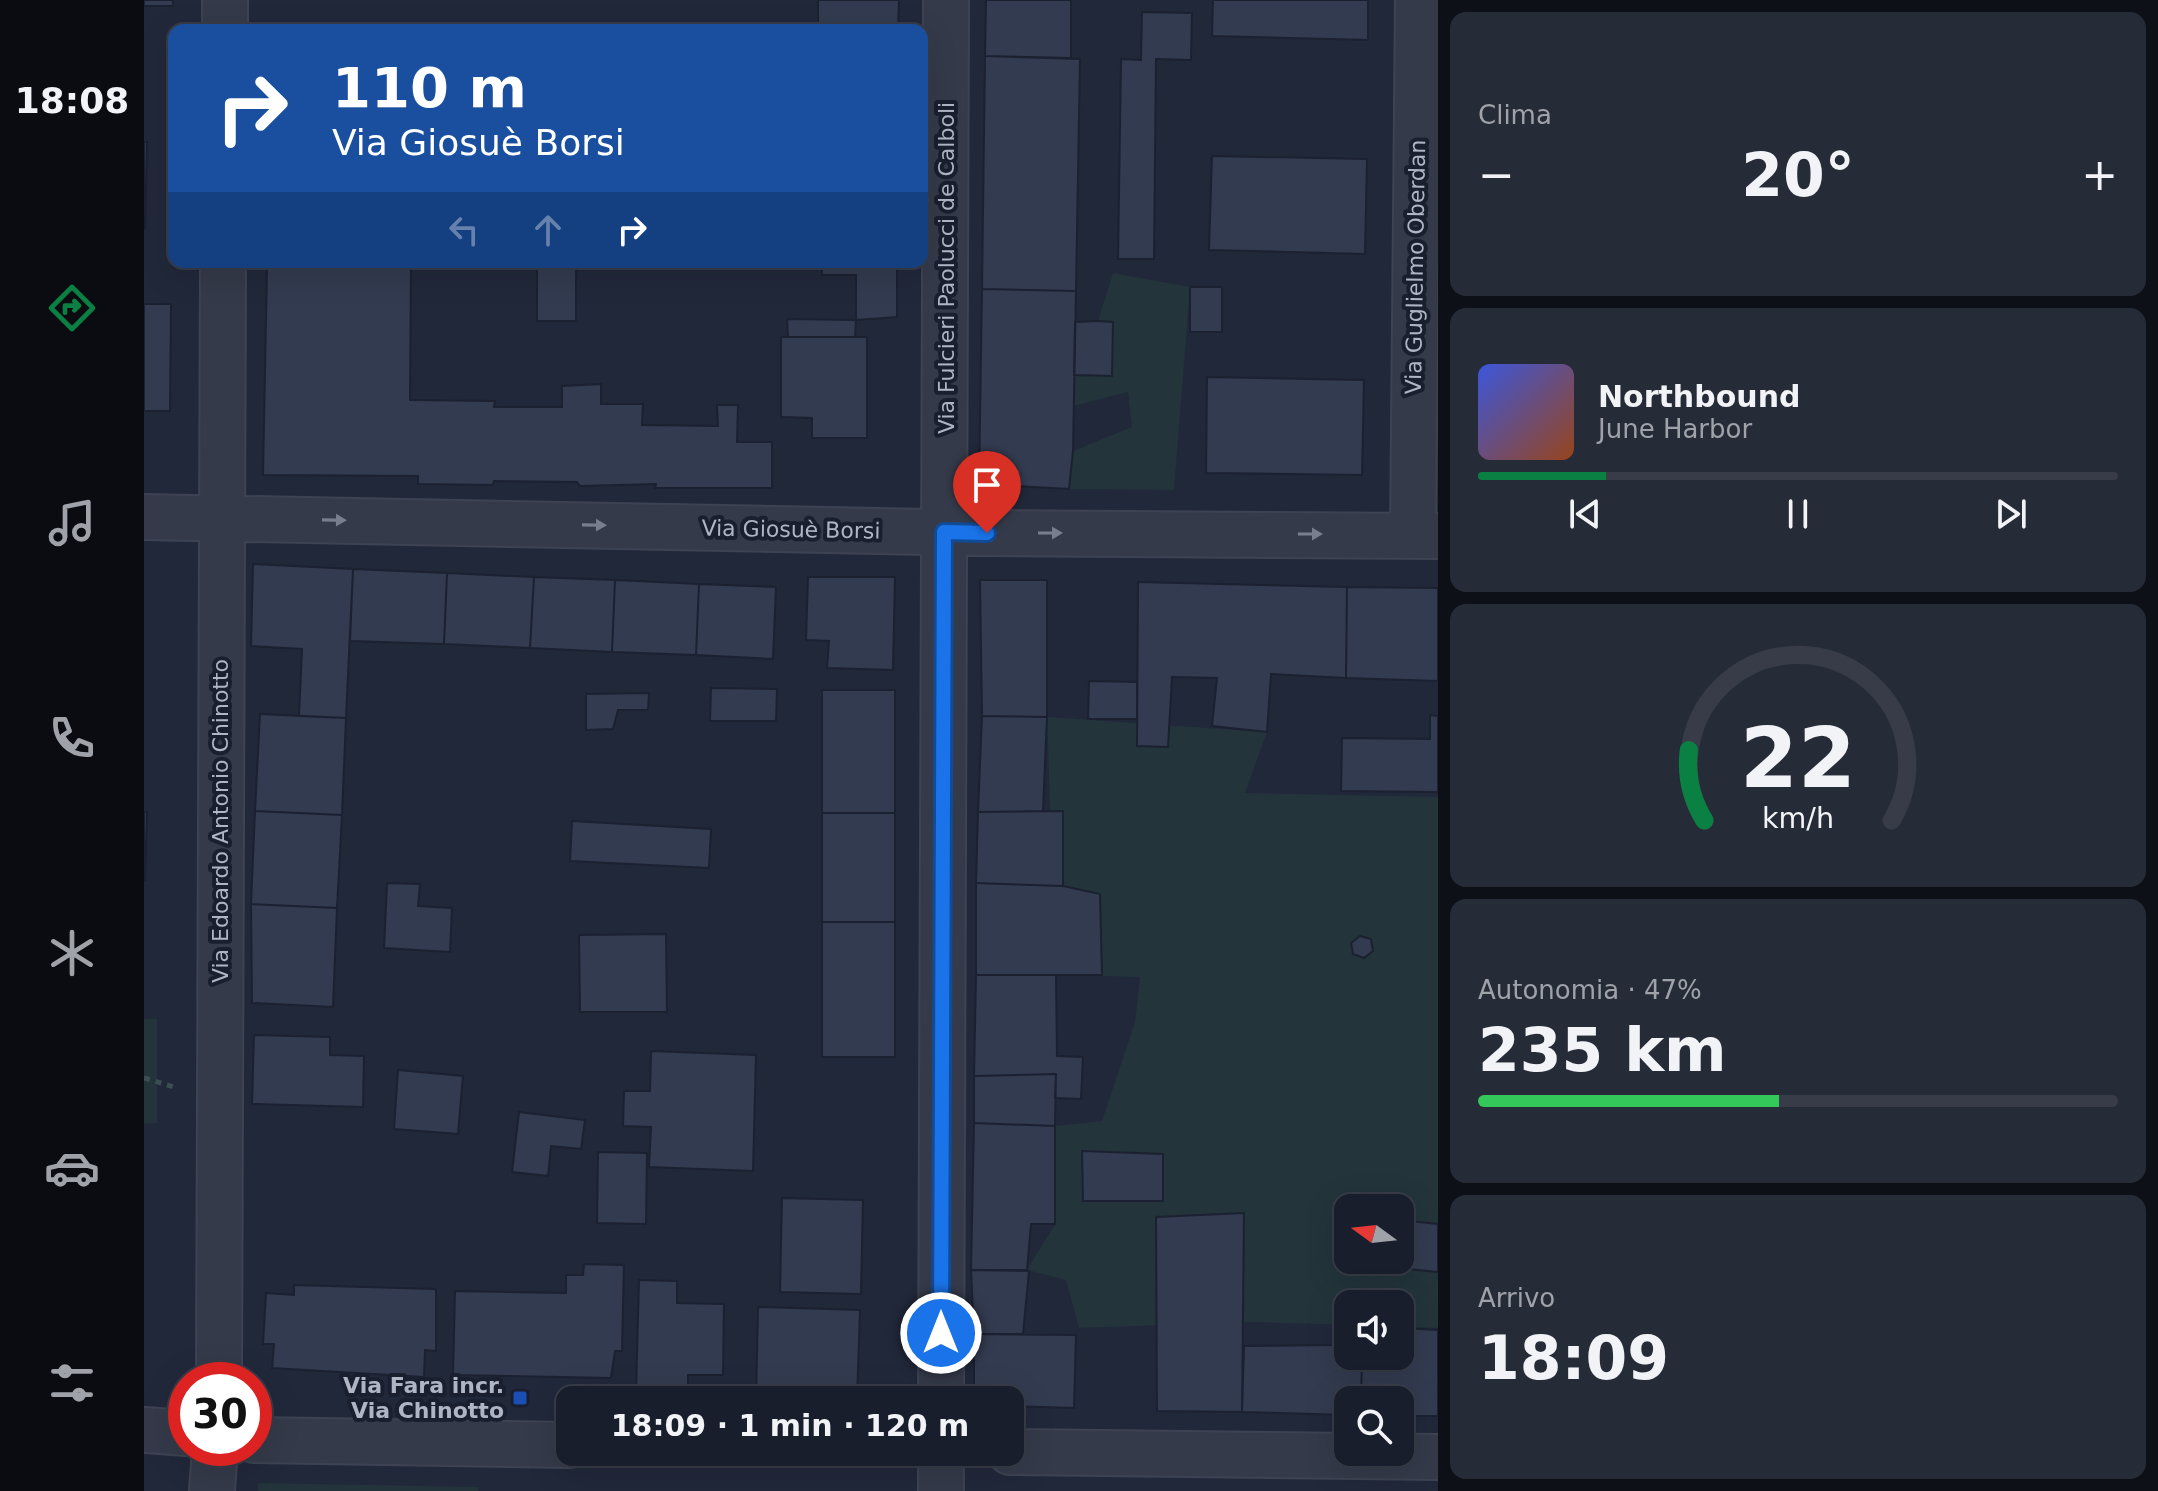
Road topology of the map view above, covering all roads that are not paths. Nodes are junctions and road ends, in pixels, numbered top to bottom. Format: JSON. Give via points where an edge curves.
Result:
{"nodes":[{"id":1,"x":225,"y":0,"type":"edge"},
{"id":2,"x":946,"y":0,"type":"edge"},
{"id":3,"x":1418,"y":0,"type":"edge"},
{"id":4,"x":225,"y":24,"type":"edge"},
{"id":5,"x":223,"y":268,"type":"edge"},
{"id":6,"x":144,"y":517,"type":"edge"},
{"id":7,"x":221,"y":518,"type":"junction"},
{"id":8,"x":944,"y":532,"type":"junction"},
{"id":9,"x":1426,"y":536,"type":"edge"},
{"id":10,"x":219,"y":1362,"type":"edge"},
{"id":11,"x":941,"y":1386,"type":"edge"},
{"id":12,"x":144,"y":1430,"type":"edge"},
{"id":13,"x":168,"y":1432,"type":"edge"},
{"id":14,"x":272,"y":1440,"type":"edge"},
{"id":15,"x":556,"y":1445,"type":"edge"},
{"id":16,"x":1024,"y":1452,"type":"edge"},
{"id":17,"x":1438,"y":1457,"type":"edge"},
{"id":18,"x":214,"y":1466,"type":"edge"},
{"id":19,"x":941,"y":1466,"type":"edge"},
{"id":20,"x":212,"y":1491,"type":"edge"},
{"id":21,"x":941,"y":1491,"type":"edge"}],
"edges":[{"from":1,"to":4,"type":"street"},
{"from":2,"to":8,"type":"street","name":"Via Fulcieri Paolucci de Calboli"},
{"from":3,"to":9,"type":"street","name":"Via Guglielmo Oberdan"},
{"from":5,"to":7,"type":"street","name":"Via Edoardo Antonio Chinotto"},
{"from":6,"to":7,"type":"street","name":"Via Giosuè Borsi"},
{"from":7,"to":8,"type":"street","name":"Via Giosuè Borsi","one_way":true},
{"from":7,"to":10,"type":"street","name":"Via Edoardo Antonio Chinotto"},
{"from":8,"to":9,"type":"street","name":"Via Giosuè Borsi","one_way":true},
{"from":8,"to":11,"type":"street","name":"Via Fulcieri Paolucci de Calboli"},
{"from":12,"to":13,"type":"street"},
{"from":14,"to":15,"type":"street"},
{"from":16,"to":17,"type":"street"},
{"from":18,"to":20,"type":"street"},
{"from":19,"to":21,"type":"street"}]}
